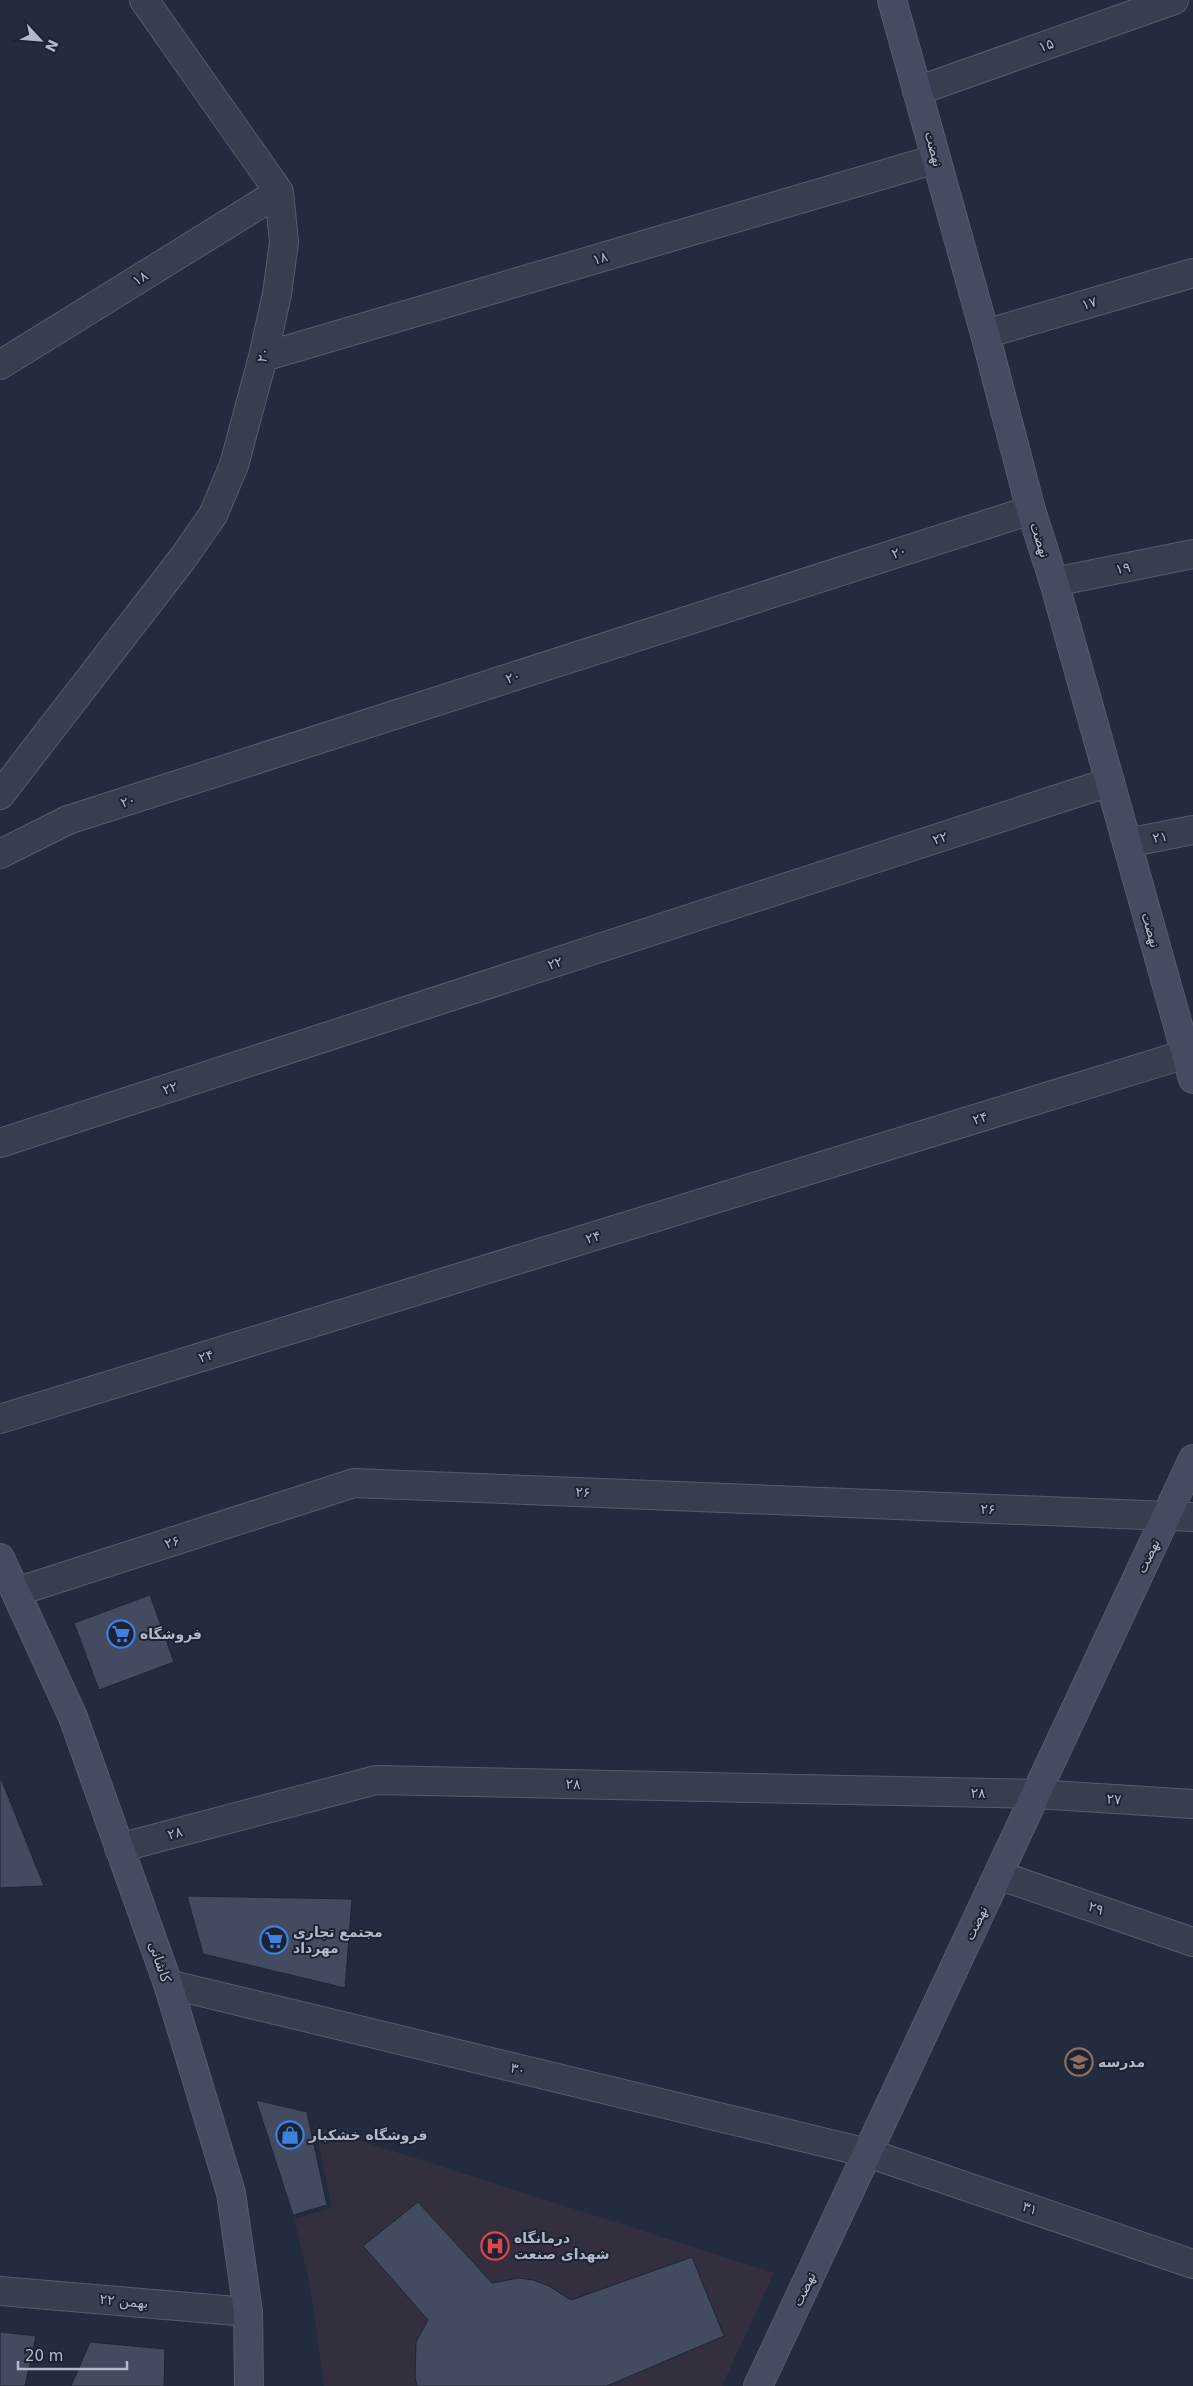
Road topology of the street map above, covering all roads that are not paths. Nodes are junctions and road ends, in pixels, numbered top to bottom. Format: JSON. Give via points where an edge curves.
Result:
{"nodes":[{"id":1,"x":144,"y":0,"type":"edge"},
{"id":2,"x":892,"y":0,"type":"edge"},
{"id":3,"x":1174,"y":0,"type":"edge"},
{"id":4,"x":917,"y":91,"type":"junction"},
{"id":5,"x":936,"y":159,"type":"junction"},
{"id":6,"x":279,"y":192,"type":"junction"},
{"id":7,"x":1193,"y":273,"type":"edge"},
{"id":8,"x":985,"y":334,"type":"junction"},
{"id":9,"x":263,"y":357,"type":"junction"},
{"id":10,"x":0,"y":364,"type":"edge"},
{"id":11,"x":1031,"y":510,"type":"junction"},
{"id":12,"x":1193,"y":554,"type":"edge"},
{"id":13,"x":1054,"y":582,"type":"junction"},
{"id":14,"x":1110,"y":782,"type":"junction"},
{"id":15,"x":0,"y":795,"type":"edge"},
{"id":16,"x":1193,"y":830,"type":"edge"},
{"id":17,"x":1127,"y":843,"type":"junction"},
{"id":18,"x":0,"y":854,"type":"edge"},
{"id":19,"x":1190,"y":1067,"type":"edge"},
{"id":20,"x":0,"y":1143,"type":"edge"},
{"id":21,"x":0,"y":1419,"type":"edge"},
{"id":22,"x":1193,"y":1459,"type":"edge"},
{"id":23,"x":1180,"y":1516,"type":"edge"},
{"id":24,"x":1,"y":1564,"type":"edge"},
{"id":25,"x":16,"y":1592,"type":"junction"},
{"id":26,"x":1036,"y":1794,"type":"junction"},
{"id":27,"x":1193,"y":1804,"type":"edge"},
{"id":28,"x":119,"y":1848,"type":"junction"},
{"id":29,"x":998,"y":1875,"type":"junction"},
{"id":30,"x":1193,"y":1942,"type":"edge"},
{"id":31,"x":168,"y":1984,"type":"junction"},
{"id":32,"x":868,"y":2153,"type":"junction"},
{"id":33,"x":1193,"y":2264,"type":"edge"},
{"id":34,"x":0,"y":2291,"type":"edge"},
{"id":35,"x":248,"y":2312,"type":"junction"},
{"id":36,"x":249,"y":2386,"type":"edge"},
{"id":37,"x":758,"y":2386,"type":"edge"}],
"edges":[{"from":1,"to":6,"type":"street","name":"۲۰"},
{"from":2,"to":4,"type":"main road","name":"نهضت"},
{"from":3,"to":4,"type":"street","name":"۱۵"},
{"from":4,"to":5,"type":"main road","name":"نهضت"},
{"from":5,"to":8,"type":"main road","name":"نهضت"},
{"from":5,"to":9,"type":"street","name":"۱۸"},
{"from":6,"to":9,"type":"street","name":"۲۰","via":[[284,242]]},
{"from":6,"to":10,"type":"street","name":"۱۸"},
{"from":7,"to":8,"type":"street","name":"۱۷"},
{"from":8,"to":11,"type":"main road","name":"نهضت"},
{"from":9,"to":15,"type":"street","name":"۲۰","via":[[234,465],[213,515]]},
{"from":11,"to":13,"type":"main road","name":"نهضت"},
{"from":11,"to":18,"type":"street","name":"۲۰","via":[[68,820]]},
{"from":12,"to":13,"type":"street","name":"۱۹"},
{"from":13,"to":14,"type":"main road","name":"نهضت"},
{"from":14,"to":17,"type":"main road","name":"نهضت"},
{"from":14,"to":20,"type":"street","name":"۲۲"},
{"from":16,"to":17,"type":"street","name":"۲۱"},
{"from":17,"to":19,"type":"main road","name":"نهضت"},
{"from":19,"to":21,"type":"street","name":"۲۴"},
{"from":22,"to":23,"type":"main road","name":"نهضت"},
{"from":23,"to":25,"type":"street","name":"۲۶","via":[[354,1483]]},
{"from":23,"to":26,"type":"main road","name":"نهضت"},
{"from":24,"to":25,"type":"main road","name":"کاشانی"},
{"from":25,"to":28,"type":"main road","name":"کاشانی","via":[[73,1716]]},
{"from":26,"to":27,"type":"street","name":"۲۷"},
{"from":26,"to":28,"type":"street","name":"۲۸","via":[[376,1780]]},
{"from":26,"to":29,"type":"main road","name":"نهضت"},
{"from":28,"to":31,"type":"main road","name":"کاشانی"},
{"from":29,"to":30,"type":"street","name":"۲۹"},
{"from":29,"to":32,"type":"main road","name":"نهضت"},
{"from":31,"to":32,"type":"street","name":"۳۰"},
{"from":31,"to":35,"type":"main road","name":"کاشانی","via":[[231,2193]]},
{"from":32,"to":33,"type":"street","name":"۳۱"},
{"from":32,"to":37,"type":"main road","name":"نهضت"},
{"from":34,"to":35,"type":"street","name":"۲۲ بهمن"},
{"from":35,"to":36,"type":"main road","name":"کاشانی"}]}
